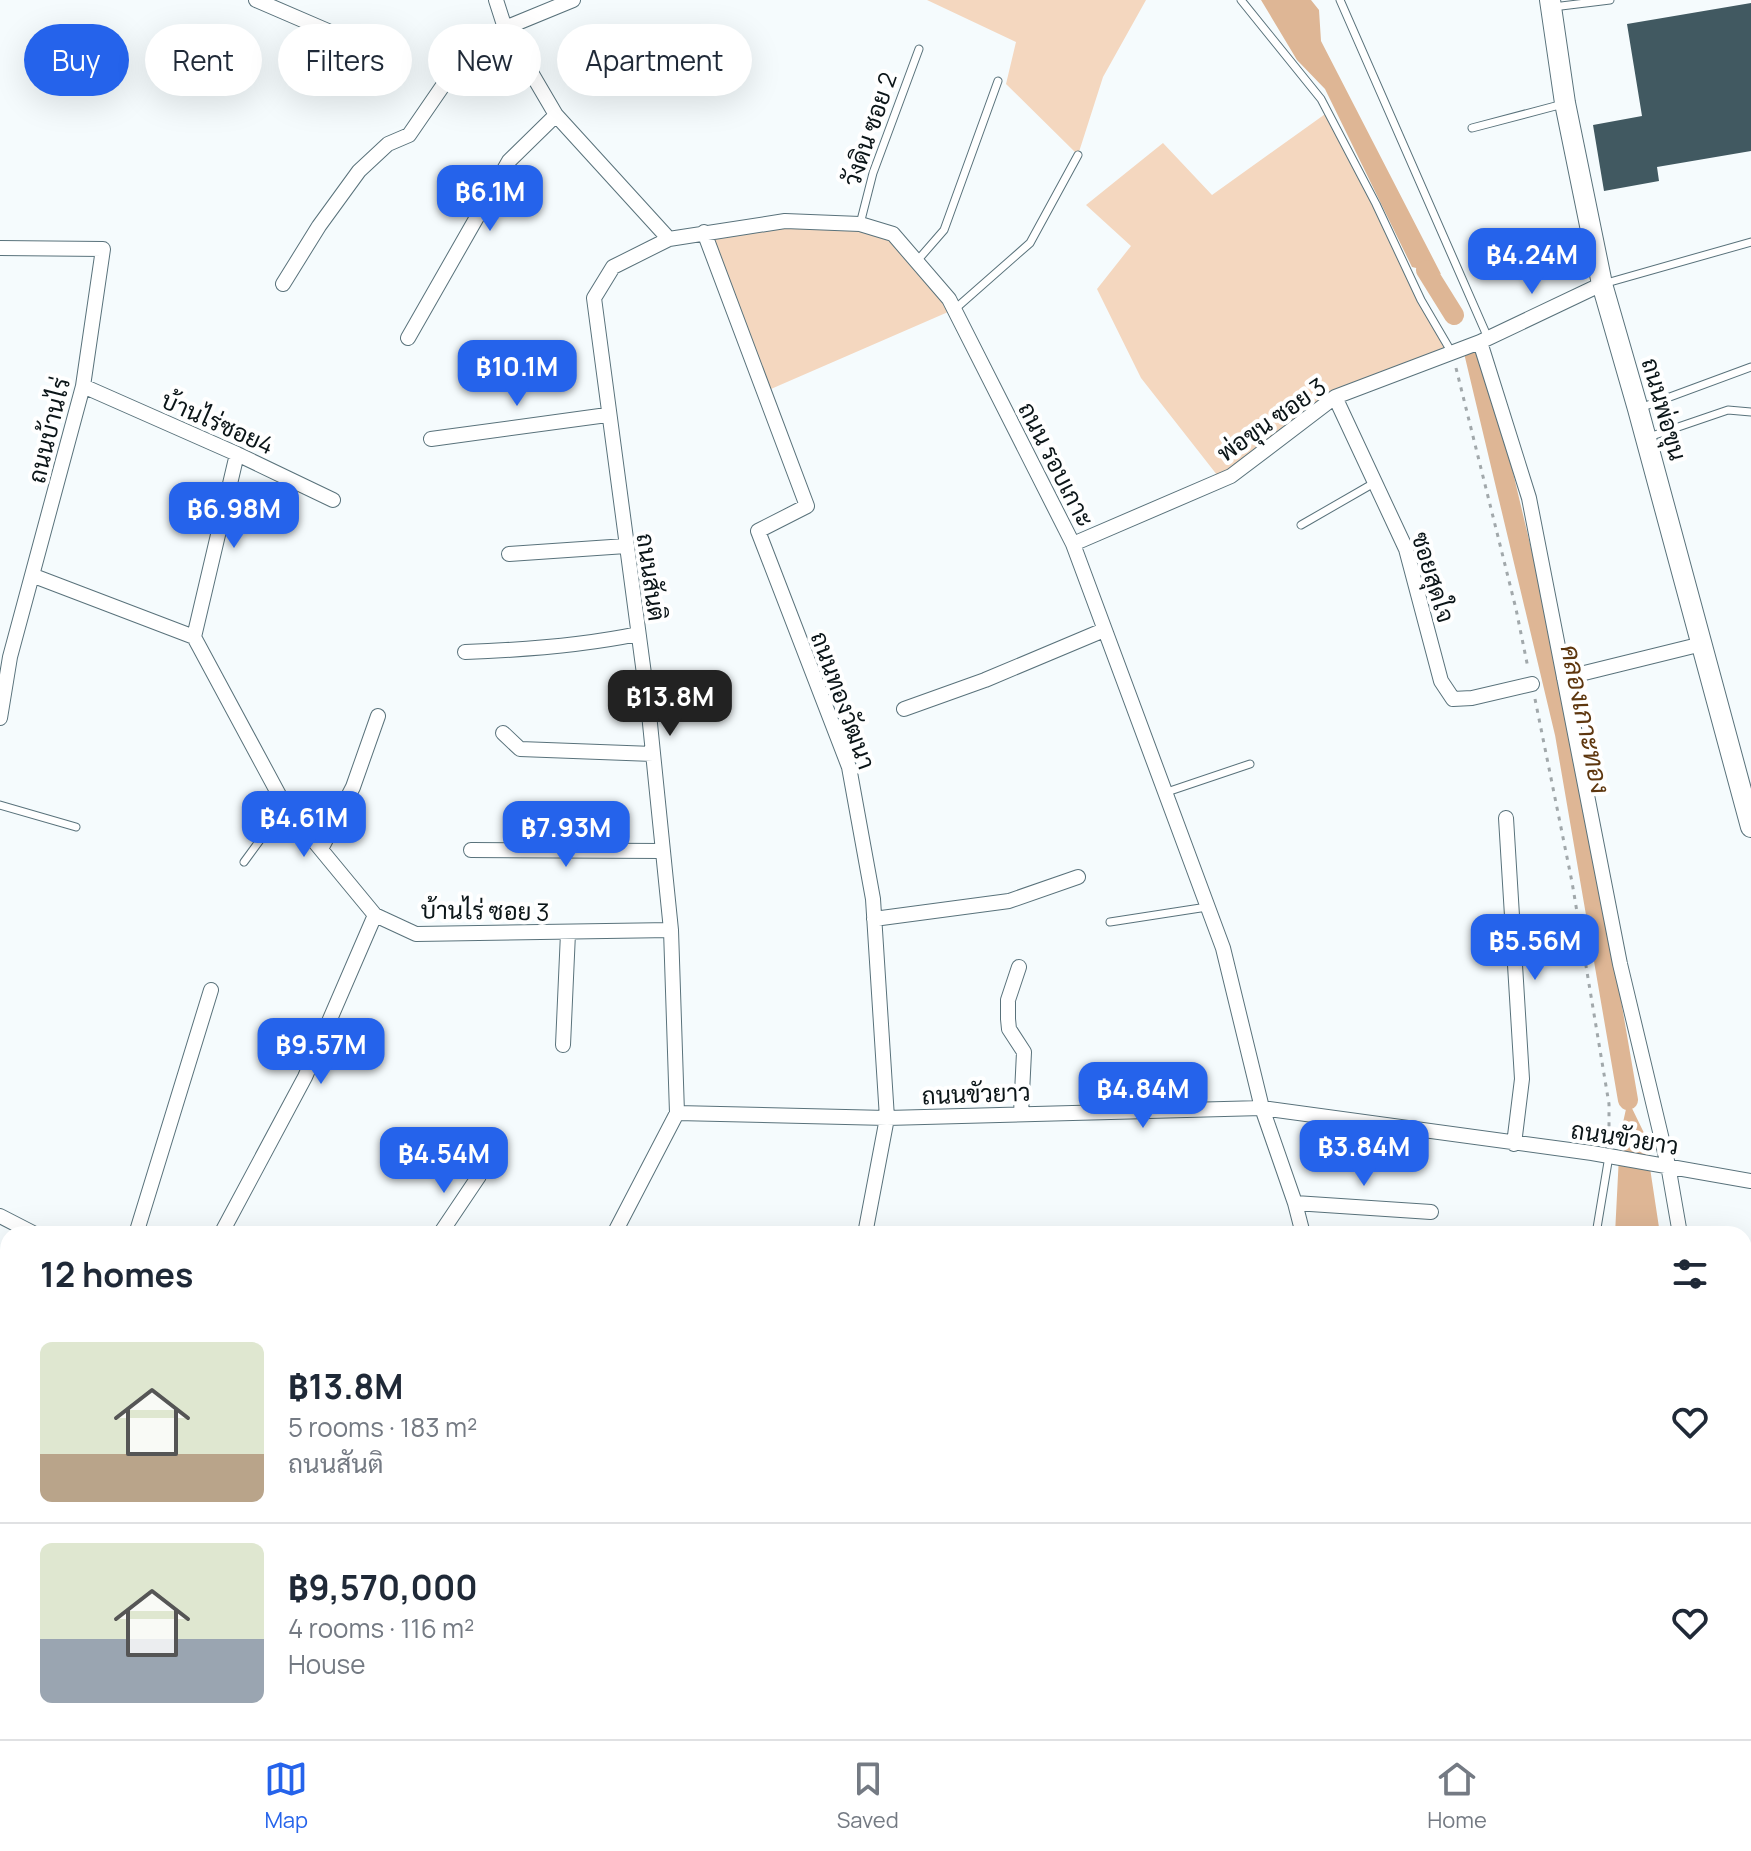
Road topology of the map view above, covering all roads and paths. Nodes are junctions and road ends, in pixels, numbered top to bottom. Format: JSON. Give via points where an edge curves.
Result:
{"nodes":[{"id":1,"x":256,"y":0,"type":"edge"},
{"id":2,"x":496,"y":0,"type":"edge"},
{"id":3,"x":573,"y":0,"type":"edge"},
{"id":4,"x":1241,"y":0,"type":"edge"},
{"id":5,"x":1340,"y":0,"type":"edge"},
{"id":6,"x":1610,"y":0,"type":"edge"},
{"id":7,"x":1551,"y":3,"type":"edge"},
{"id":8,"x":312,"y":24,"type":"edge"},
{"id":9,"x":504,"y":24,"type":"edge"},
{"id":10,"x":515,"y":24,"type":"edge"},
{"id":11,"x":919,"y":49,"type":"dead end"},
{"id":12,"x":998,"y":81,"type":"dead end"},
{"id":13,"x":541,"y":89,"type":"edge"},
{"id":14,"x":436,"y":96,"type":"edge"},
{"id":15,"x":1565,"y":103,"type":"junction"},
{"id":16,"x":556,"y":115,"type":"junction"},
{"id":17,"x":1472,"y":128,"type":"dead end"},
{"id":18,"x":1078,"y":155,"type":"dead end"},
{"id":19,"x":860,"y":224,"type":"junction"},
{"id":20,"x":704,"y":232,"type":"junction"},
{"id":21,"x":669,"y":239,"type":"junction"},
{"id":22,"x":1751,"y":242,"type":"edge"},
{"id":23,"x":0,"y":248,"type":"edge"},
{"id":24,"x":917,"y":261,"type":"junction"},
{"id":25,"x":283,"y":284,"type":"dead end"},
{"id":26,"x":1602,"y":284,"type":"junction"},
{"id":27,"x":955,"y":309,"type":"junction"},
{"id":28,"x":408,"y":338,"type":"dead end"},
{"id":29,"x":1484,"y":340,"type":"junction"},
{"id":30,"x":1452,"y":353,"type":"junction"},
{"id":31,"x":1751,"y":367,"type":"edge"},
{"id":32,"x":83,"y":386,"type":"junction"},
{"id":33,"x":1335,"y":397,"type":"junction"},
{"id":34,"x":1638,"y":409,"type":"junction"},
{"id":35,"x":1751,"y":412,"type":"edge"},
{"id":36,"x":607,"y":415,"type":"junction"},
{"id":37,"x":1646,"y":438,"type":"junction"},
{"id":38,"x":431,"y":439,"type":"dead end"},
{"id":39,"x":237,"y":454,"type":"junction"},
{"id":40,"x":1374,"y":483,"type":"junction"},
{"id":41,"x":333,"y":500,"type":"dead end"},
{"id":42,"x":1301,"y":525,"type":"dead end"},
{"id":43,"x":1073,"y":544,"type":"junction"},
{"id":44,"x":626,"y":546,"type":"junction"},
{"id":45,"x":509,"y":554,"type":"dead end"},
{"id":46,"x":34,"y":576,"type":"junction"},
{"id":47,"x":1104,"y":630,"type":"junction"},
{"id":48,"x":638,"y":634,"type":"junction"},
{"id":49,"x":194,"y":637,"type":"junction"},
{"id":50,"x":1702,"y":644,"type":"junction"},
{"id":51,"x":465,"y":652,"type":"dead end"},
{"id":52,"x":5,"y":656,"type":"edge"},
{"id":53,"x":1564,"y":678,"type":"junction"},
{"id":54,"x":1532,"y":684,"type":"junction"},
{"id":55,"x":904,"y":709,"type":"dead end"},
{"id":56,"x":378,"y":716,"type":"dead end"},
{"id":57,"x":0,"y":718,"type":"edge"},
{"id":58,"x":503,"y":733,"type":"dead end"},
{"id":59,"x":653,"y":754,"type":"junction"},
{"id":60,"x":1250,"y":764,"type":"dead end"},
{"id":61,"x":1744,"y":771,"type":"edge"},
{"id":62,"x":1164,"y":793,"type":"junction"},
{"id":63,"x":0,"y":805,"type":"edge"},
{"id":64,"x":285,"y":806,"type":"junction"},
{"id":65,"x":1506,"y":818,"type":"dead end"},
{"id":66,"x":76,"y":827,"type":"dead end"},
{"id":67,"x":1751,"y":827,"type":"edge"},
{"id":68,"x":321,"y":849,"type":"junction"},
{"id":69,"x":471,"y":850,"type":"dead end"},
{"id":70,"x":662,"y":851,"type":"junction"},
{"id":71,"x":244,"y":862,"type":"dead end"},
{"id":72,"x":1078,"y":877,"type":"dead end"},
{"id":73,"x":1207,"y":907,"type":"junction"},
{"id":74,"x":375,"y":915,"type":"junction"},
{"id":75,"x":874,"y":919,"type":"junction"},
{"id":76,"x":1110,"y":922,"type":"dead end"},
{"id":77,"x":671,"y":930,"type":"junction"},
{"id":78,"x":568,"y":933,"type":"junction"},
{"id":79,"x":1019,"y":967,"type":"dead end"},
{"id":80,"x":211,"y":990,"type":"dead end"},
{"id":81,"x":563,"y":1045,"type":"dead end"},
{"id":82,"x":1262,"y":1108,"type":"junction"},
{"id":83,"x":677,"y":1113,"type":"junction"},
{"id":84,"x":1021,"y":1114,"type":"junction"},
{"id":85,"x":887,"y":1118,"type":"junction"},
{"id":86,"x":1514,"y":1144,"type":"junction"},
{"id":87,"x":1609,"y":1156,"type":"junction"},
{"id":88,"x":1668,"y":1165,"type":"junction"},
{"id":89,"x":479,"y":1176,"type":"dead end"},
{"id":90,"x":1751,"y":1181,"type":"edge"},
{"id":91,"x":1295,"y":1203,"type":"junction"},
{"id":92,"x":1431,"y":1212,"type":"dead end"},
{"id":93,"x":0,"y":1216,"type":"edge"},
{"id":94,"x":19,"y":1226,"type":"edge"},
{"id":95,"x":138,"y":1226,"type":"edge"},
{"id":96,"x":225,"y":1226,"type":"edge"},
{"id":97,"x":445,"y":1226,"type":"edge"},
{"id":98,"x":618,"y":1226,"type":"edge"},
{"id":99,"x":867,"y":1226,"type":"edge"},
{"id":100,"x":1301,"y":1226,"type":"edge"},
{"id":101,"x":1597,"y":1226,"type":"edge"},
{"id":102,"x":1679,"y":1226,"type":"edge"}],
"edges":[{"from":1,"to":8,"type":"street"},
{"from":2,"to":9,"type":"street"},
{"from":3,"to":10,"type":"street"},
{"from":4,"to":30,"type":"lane","via":[[1321,99]]},
{"from":5,"to":29,"type":"lane"},
{"from":6,"to":7,"type":"lane"},
{"from":7,"to":15,"type":"main road","name":"ถนนพ่อขุน"},
{"from":11,"to":19,"type":"lane","name":"วังดิน ซอย 2"},
{"from":12,"to":24,"type":"lane","via":[[944,230]]},
{"from":13,"to":16,"type":"street"},
{"from":14,"to":25,"type":"street","via":[[409,135],[388,144],[359,171]]},
{"from":15,"to":17,"type":"lane"},
{"from":15,"to":26,"type":"main road","name":"ถนนพ่อขุน"},
{"from":16,"to":21,"type":"street"},
{"from":16,"to":28,"type":"street","via":[[509,161]]},
{"from":18,"to":27,"type":"lane","via":[[1030,243]]},
{"from":19,"to":20,"type":"street","name":"ถนน รอบเกาะ","via":[[785,221]]},
{"from":19,"to":24,"type":"street","name":"ถนน รอบเกาะ","via":[[893,234]]},
{"from":20,"to":21,"type":"street","name":"ถนน รอบเกาะ"},
{"from":20,"to":75,"type":"street","name":"ถนนทองวัฒนา","via":[[807,506],[758,531],[849,767]]},
{"from":21,"to":36,"type":"street","name":"ถนนสันติ","via":[[613,267],[594,298]]},
{"from":22,"to":26,"type":"lane"},
{"from":23,"to":32,"type":"street","name":"ถนนบ้านไร่","via":[[103,249]]},
{"from":24,"to":27,"type":"street","name":"ถนน รอบเกาะ"},
{"from":26,"to":29,"type":"street"},
{"from":26,"to":34,"type":"main road","name":"ถนนพ่อขุน"},
{"from":27,"to":43,"type":"street","name":"ถนน รอบเกาะ"},
{"from":29,"to":30,"type":"street","name":"พ่อขุน ซอย 3"},
{"from":29,"to":53,"type":"street","via":[[1529,498]]},
{"from":30,"to":33,"type":"street","name":"พ่อขุน ซอย 3"},
{"from":30,"to":54,"type":"path"},
{"from":31,"to":34,"type":"lane"},
{"from":32,"to":39,"type":"street","name":"บ้านไร่ซอย4"},
{"from":32,"to":46,"type":"street","name":"ถนนบ้านไร่"},
{"from":33,"to":40,"type":"street","name":"ซอยสุดใจ"},
{"from":33,"to":43,"type":"street","name":"พ่อขุน ซอย 3","via":[[1231,476]]},
{"from":34,"to":37,"type":"main road","name":"ถนนพ่อขุน"},
{"from":35,"to":37,"type":"lane","via":[[1728,410]]},
{"from":36,"to":38,"type":"street"},
{"from":36,"to":44,"type":"street","name":"ถนนสันติ"},
{"from":37,"to":50,"type":"main road","name":"ถนนพ่อขุน"},
{"from":39,"to":41,"type":"street","name":"บ้านไร่ซอย4"},
{"from":39,"to":49,"type":"street"},
{"from":40,"to":42,"type":"lane"},
{"from":40,"to":54,"type":"street","name":"ซอยสุดใจ","via":[[1406,549],[1441,681],[1453,699]]},
{"from":43,"to":47,"type":"street","name":"ถนน รอบเกาะ"},
{"from":44,"to":45,"type":"street"},
{"from":44,"to":48,"type":"street","name":"ถนนสันติ"},
{"from":46,"to":49,"type":"street"},
{"from":46,"to":52,"type":"street","name":"ถนนบ้านไร่"},
{"from":47,"to":55,"type":"street"},
{"from":47,"to":62,"type":"street","name":"ถนน รอบเกาะ"},
{"from":48,"to":51,"type":"street","via":[[531,650]]},
{"from":48,"to":59,"type":"street","name":"ถนนสันติ"},
{"from":49,"to":64,"type":"street","name":"บ้านไร่ ซอย 3"},
{"from":50,"to":53,"type":"street"},
{"from":50,"to":61,"type":"main road","name":"ถนนพ่อขุน"},
{"from":52,"to":57,"type":"street","name":"ถนนบ้านไร่"},
{"from":53,"to":88,"type":"street","via":[[1620,964]]},
{"from":54,"to":87,"type":"path","via":[[1607,1089]]},
{"from":56,"to":68,"type":"street","via":[[353,787]]},
{"from":58,"to":59,"type":"street","via":[[520,749]]},
{"from":59,"to":70,"type":"street","name":"ถนนสันติ"},
{"from":60,"to":62,"type":"lane"},
{"from":61,"to":67,"type":"main road","name":"ถนนพ่อขุน"},
{"from":62,"to":73,"type":"street","name":"ถนน รอบเกาะ"},
{"from":63,"to":66,"type":"lane"},
{"from":64,"to":68,"type":"street","name":"บ้านไร่ ซอย 3"},
{"from":64,"to":71,"type":"lane"},
{"from":65,"to":86,"type":"street","via":[[1522,1079]]},
{"from":68,"to":74,"type":"street","name":"บ้านไร่ ซอย 3"},
{"from":69,"to":70,"type":"street"},
{"from":70,"to":77,"type":"street","name":"ถนนสันติ"},
{"from":72,"to":75,"type":"street","via":[[1009,901]]},
{"from":73,"to":76,"type":"lane"},
{"from":73,"to":82,"type":"street","name":"ถนน รอบเกาะ","via":[[1223,948]]},
{"from":74,"to":78,"type":"street","name":"บ้านไร่ ซอย 3","via":[[416,934]]},
{"from":74,"to":96,"type":"street","via":[[305,1077]]},
{"from":75,"to":85,"type":"street","name":"ถนนทองวัฒนา"},
{"from":77,"to":78,"type":"street","name":"บ้านไร่ ซอย 3"},
{"from":77,"to":83,"type":"street","name":"ถนนสันติ"},
{"from":78,"to":81,"type":"street"},
{"from":79,"to":84,"type":"street","via":[[1008,1019],[1024,1052]]},
{"from":80,"to":95,"type":"street"},
{"from":82,"to":84,"type":"street","name":"ถนนขัวยาว"},
{"from":82,"to":86,"type":"street","name":"ถนนขัวยาว"},
{"from":82,"to":91,"type":"street","name":"ถนน รอบเกาะ"},
{"from":83,"to":85,"type":"street","name":"ถนนขัวยาว"},
{"from":83,"to":98,"type":"street","name":"ถนนสันติ"},
{"from":84,"to":85,"type":"street","name":"ถนนขัวยาว"},
{"from":85,"to":99,"type":"street","name":"ถนนทองวัฒนา"},
{"from":86,"to":87,"type":"street","name":"ถนนขัวยาว"},
{"from":87,"to":88,"type":"street","name":"ถนนขัวยาว"},
{"from":87,"to":101,"type":"lane"},
{"from":88,"to":90,"type":"street","name":"ถนนขัวยาว"},
{"from":88,"to":102,"type":"street"},
{"from":89,"to":97,"type":"street"},
{"from":91,"to":92,"type":"street"},
{"from":91,"to":100,"type":"street","name":"ถนน รอบเกาะ"},
{"from":93,"to":94,"type":"street"}]}
